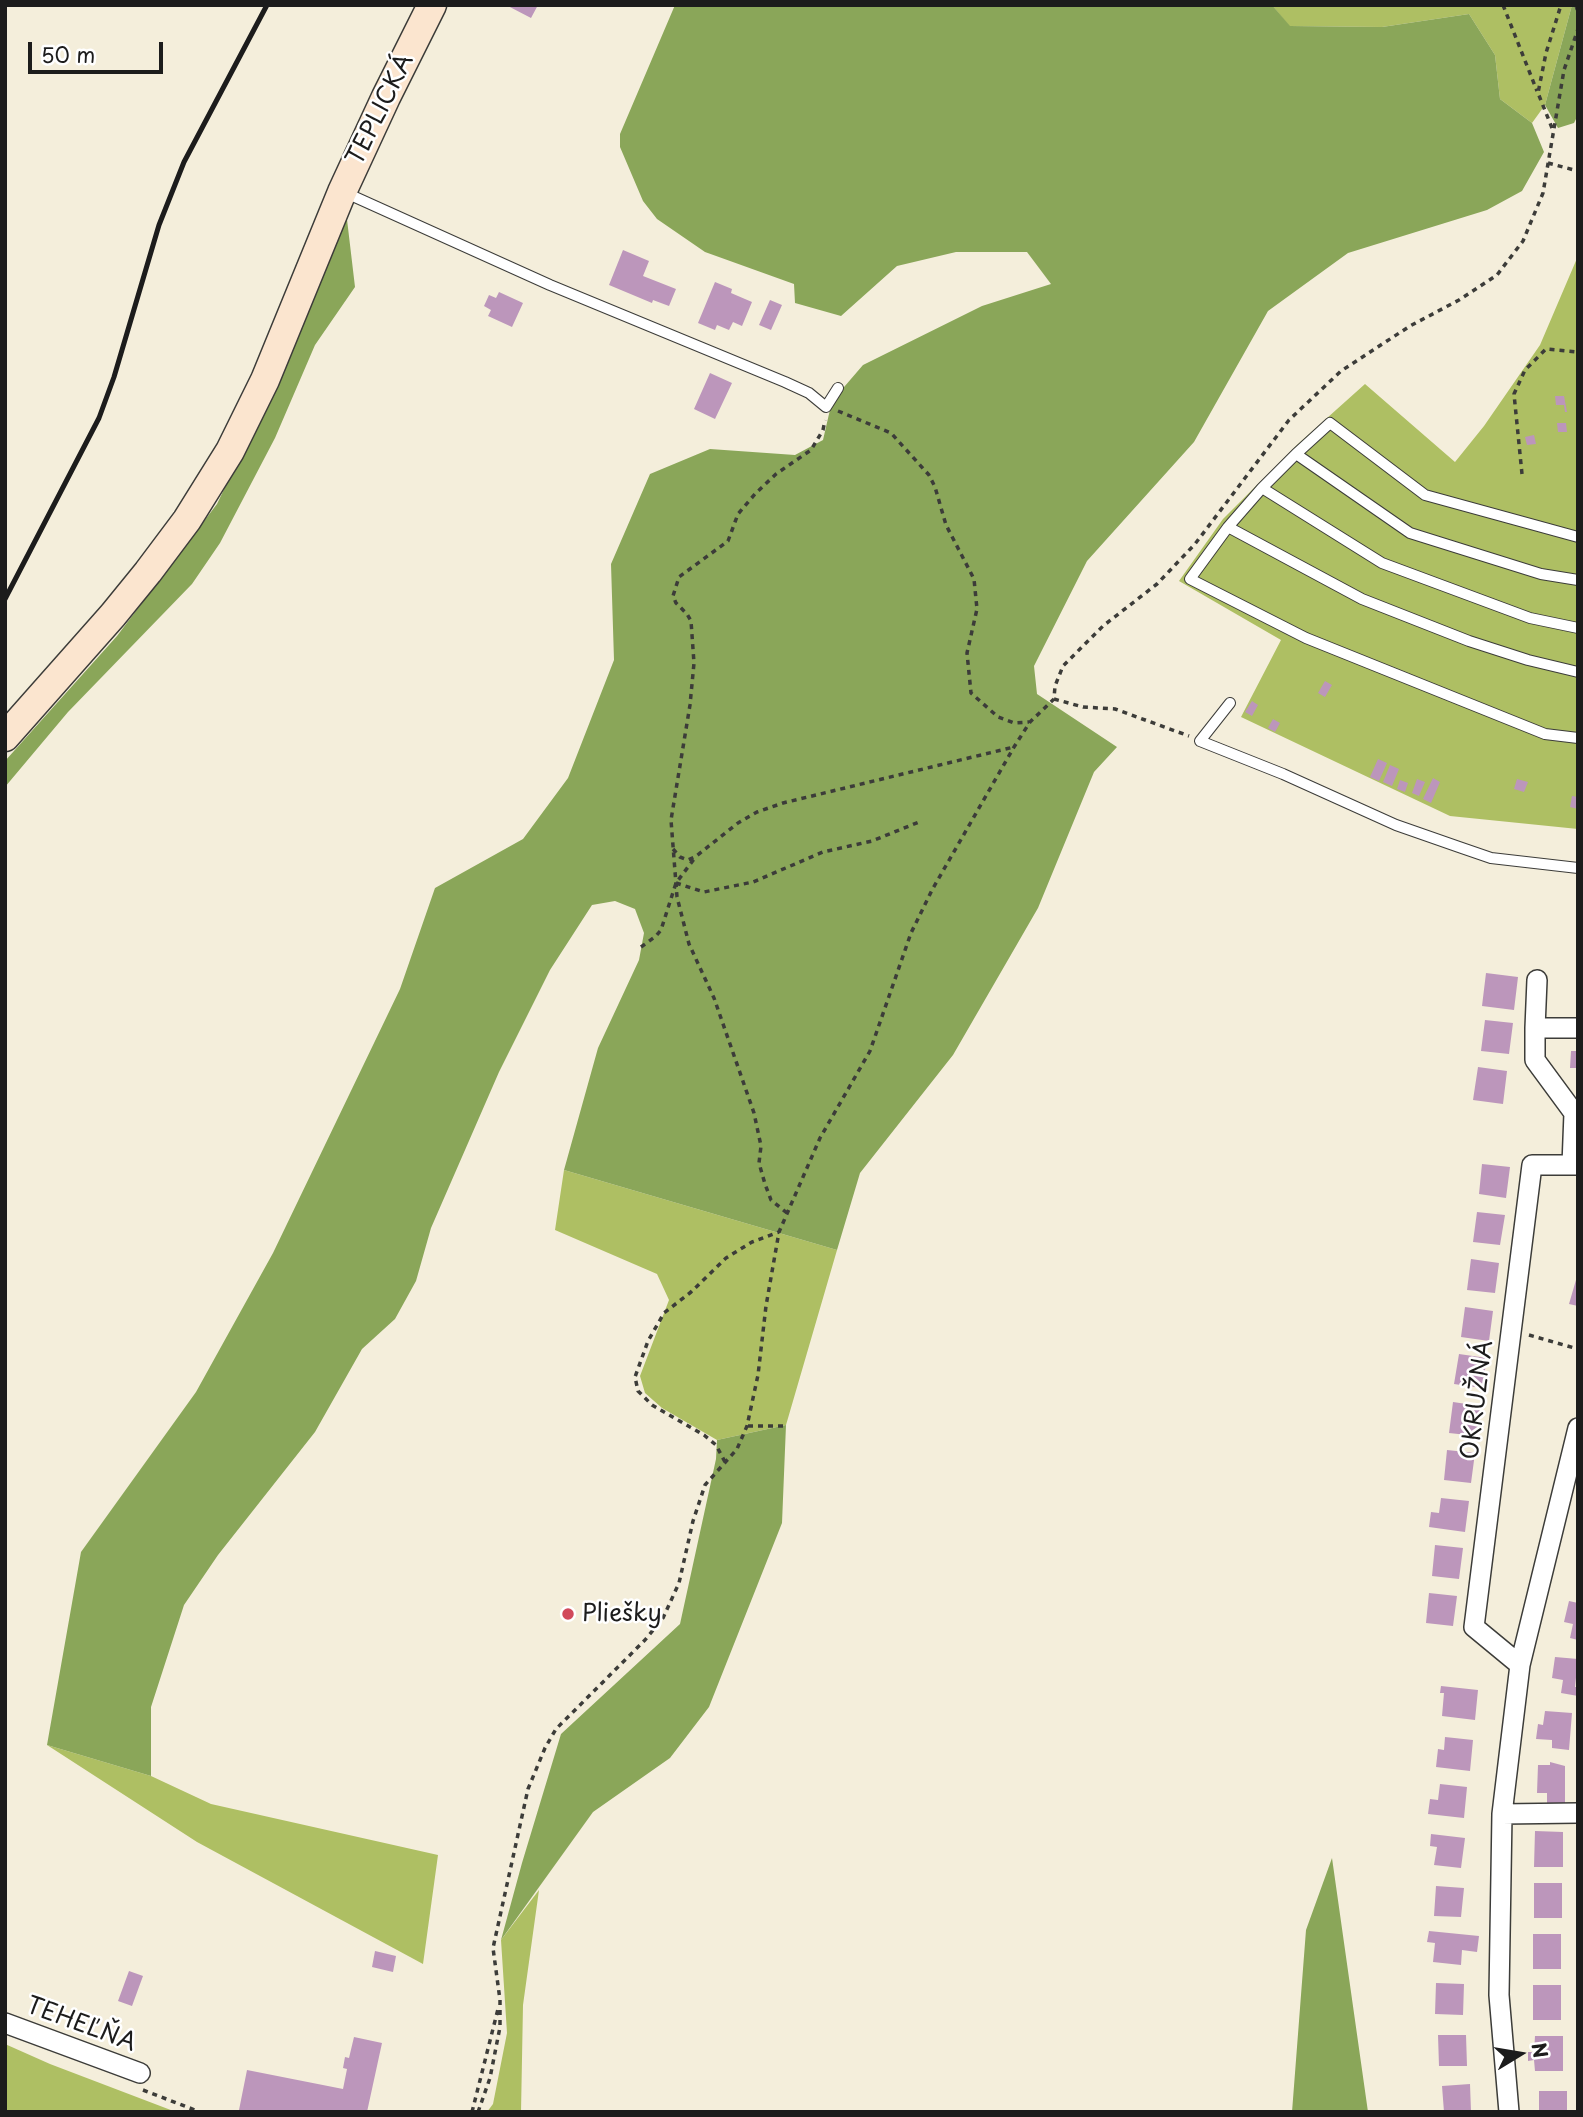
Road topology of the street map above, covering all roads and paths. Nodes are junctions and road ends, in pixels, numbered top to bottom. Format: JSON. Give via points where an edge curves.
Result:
{"nodes":[{"id":1,"x":432,"y":5,"type":"edge"},
{"id":2,"x":1503,"y":5,"type":"edge"},
{"id":3,"x":1561,"y":5,"type":"edge"},
{"id":4,"x":1576,"y":5,"type":"edge"},
{"id":5,"x":1578,"y":13,"type":"edge"},
{"id":6,"x":1578,"y":29,"type":"edge"},
{"id":7,"x":1538,"y":93,"type":"junction"},
{"id":8,"x":1552,"y":130,"type":"junction"},
{"id":9,"x":1548,"y":163,"type":"junction"},
{"id":10,"x":1578,"y":171,"type":"edge"},
{"id":11,"x":337,"y":204,"type":"junction"},
{"id":12,"x":1578,"y":352,"type":"edge"},
{"id":13,"x":838,"y":388,"type":"dead end"},
{"id":14,"x":826,"y":407,"type":"junction"},
{"id":15,"x":1296,"y":454,"type":"junction"},
{"id":16,"x":1522,"y":474,"type":"dead end"},
{"id":17,"x":1262,"y":488,"type":"junction"},
{"id":18,"x":1228,"y":527,"type":"junction"},
{"id":19,"x":1578,"y":537,"type":"edge"},
{"id":20,"x":1578,"y":580,"type":"edge"},
{"id":21,"x":1578,"y":628,"type":"edge"},
{"id":22,"x":1578,"y":672,"type":"edge"},
{"id":23,"x":1054,"y":699,"type":"junction"},
{"id":24,"x":1230,"y":703,"type":"dead end"},
{"id":25,"x":1030,"y":722,"type":"junction"},
{"id":26,"x":5,"y":737,"type":"edge"},
{"id":27,"x":1578,"y":738,"type":"edge"},
{"id":28,"x":1200,"y":741,"type":"junction"},
{"id":29,"x":1014,"y":747,"type":"junction"},
{"id":30,"x":919,"y":822,"type":"dead end"},
{"id":31,"x":671,"y":847,"type":"junction"},
{"id":32,"x":695,"y":857,"type":"junction"},
{"id":33,"x":1578,"y":869,"type":"edge"},
{"id":34,"x":676,"y":883,"type":"junction"},
{"id":35,"x":641,"y":947,"type":"dead end"},
{"id":36,"x":1537,"y":980,"type":"dead end"},
{"id":37,"x":1535,"y":1028,"type":"junction"},
{"id":38,"x":1578,"y":1028,"type":"edge"},
{"id":39,"x":1575,"y":1165,"type":"edge"},
{"id":40,"x":787,"y":1213,"type":"junction"},
{"id":41,"x":779,"y":1232,"type":"junction"},
{"id":42,"x":1511,"y":1330,"type":"junction"},
{"id":43,"x":1578,"y":1349,"type":"edge"},
{"id":44,"x":747,"y":1426,"type":"junction"},
{"id":45,"x":788,"y":1426,"type":"dead end"},
{"id":46,"x":1578,"y":1428,"type":"edge"},
{"id":47,"x":725,"y":1462,"type":"junction"},
{"id":48,"x":1520,"y":1665,"type":"junction"},
{"id":49,"x":1578,"y":1813,"type":"edge"},
{"id":50,"x":1502,"y":1814,"type":"junction"},
{"id":51,"x":500,"y":2000,"type":"junction"},
{"id":52,"x":5,"y":2023,"type":"edge"},
{"id":53,"x":140,"y":2073,"type":"dead end"},
{"id":54,"x":472,"y":2112,"type":"edge"},
{"id":55,"x":478,"y":2112,"type":"edge"},
{"id":56,"x":1509,"y":2112,"type":"edge"}],
"edges":[{"from":1,"to":11,"type":"main road","name":"TEPLICKÁ"},
{"from":2,"to":7,"type":"path"},
{"from":3,"to":7,"type":"path"},
{"from":4,"to":5,"type":"path"},
{"from":6,"to":8,"type":"path"},
{"from":7,"to":8,"type":"path"},
{"from":8,"to":9,"type":"path"},
{"from":9,"to":10,"type":"path"},
{"from":9,"to":23,"type":"path","via":[[1543,192],[1523,242],[1497,275],[1341,371],[1289,420],[1195,544],[1157,584],[1103,626],[1063,666]]},
{"from":11,"to":14,"type":"lane","via":[[797,387]]},
{"from":11,"to":26,"type":"main road","name":"TEPLICKÁ","via":[[265,380],[230,451],[194,509],[113,615]]},
{"from":12,"to":16,"type":"path","via":[[1546,349],[1525,370],[1514,394]]},
{"from":13,"to":14,"type":"lane"},
{"from":14,"to":25,"type":"path","via":[[891,433],[929,475],[946,525],[974,579],[977,609],[967,653],[971,693],[998,717]]},
{"from":14,"to":31,"type":"path","via":[[823,430],[811,450],[755,494],[738,514],[728,541],[679,577],[673,596],[691,621],[694,663]]},
{"from":15,"to":17,"type":"lane"},
{"from":15,"to":19,"type":"lane","via":[[1330,424],[1425,495]]},
{"from":15,"to":20,"type":"lane","via":[[1410,533],[1541,574]]},
{"from":17,"to":18,"type":"lane"},
{"from":17,"to":21,"type":"lane","via":[[1382,562],[1530,618]]},
{"from":18,"to":22,"type":"lane","via":[[1362,600],[1469,641]]},
{"from":18,"to":27,"type":"lane","via":[[1190,579],[1306,638],[1545,734]]},
{"from":23,"to":25,"type":"path"},
{"from":23,"to":28,"type":"path","via":[[1115,709]]},
{"from":24,"to":28,"type":"lane"},
{"from":25,"to":29,"type":"path"},
{"from":28,"to":33,"type":"lane","via":[[1396,825],[1491,858]]},
{"from":29,"to":32,"type":"path","via":[[783,803],[738,823]]},
{"from":29,"to":40,"type":"path","via":[[911,933],[870,1051],[820,1138]]},
{"from":30,"to":34,"type":"path","via":[[872,841],[823,852],[753,882],[704,892]]},
{"from":31,"to":32,"type":"path","via":[[680,857]]},
{"from":31,"to":34,"type":"path"},
{"from":32,"to":34,"type":"path"},
{"from":34,"to":35,"type":"path","via":[[661,930]]},
{"from":34,"to":40,"type":"path","via":[[690,944],[754,1113],[765,1184],[771,1200]]},
{"from":36,"to":37,"type":"street"},
{"from":37,"to":38,"type":"street"},
{"from":37,"to":39,"type":"street","via":[[1535,1060],[1574,1113]]},
{"from":39,"to":42,"type":"street","name":"OKRUŽNÁ","via":[[1532,1165]]},
{"from":40,"to":41,"type":"path"},
{"from":41,"to":44,"type":"path"},
{"from":41,"to":47,"type":"path","via":[[726,1258],[664,1313],[635,1377],[639,1391],[652,1405],[704,1435]]},
{"from":42,"to":43,"type":"path"},
{"from":42,"to":48,"type":"street","name":"OKRUŽNÁ","via":[[1474,1627]]},
{"from":44,"to":45,"type":"path"},
{"from":44,"to":47,"type":"path"},
{"from":46,"to":48,"type":"street"},
{"from":47,"to":51,"type":"path","via":[[705,1485],[679,1583],[663,1618],[556,1729],[545,1748],[528,1789],[492,1948]]},
{"from":48,"to":50,"type":"street"},
{"from":49,"to":50,"type":"street"},
{"from":50,"to":56,"type":"street","via":[[1499,1995]]},
{"from":51,"to":54,"type":"path"},
{"from":51,"to":55,"type":"path","via":[[490,2078]]},
{"from":52,"to":53,"type":"street","name":"TEHEĽŇA"}]}
